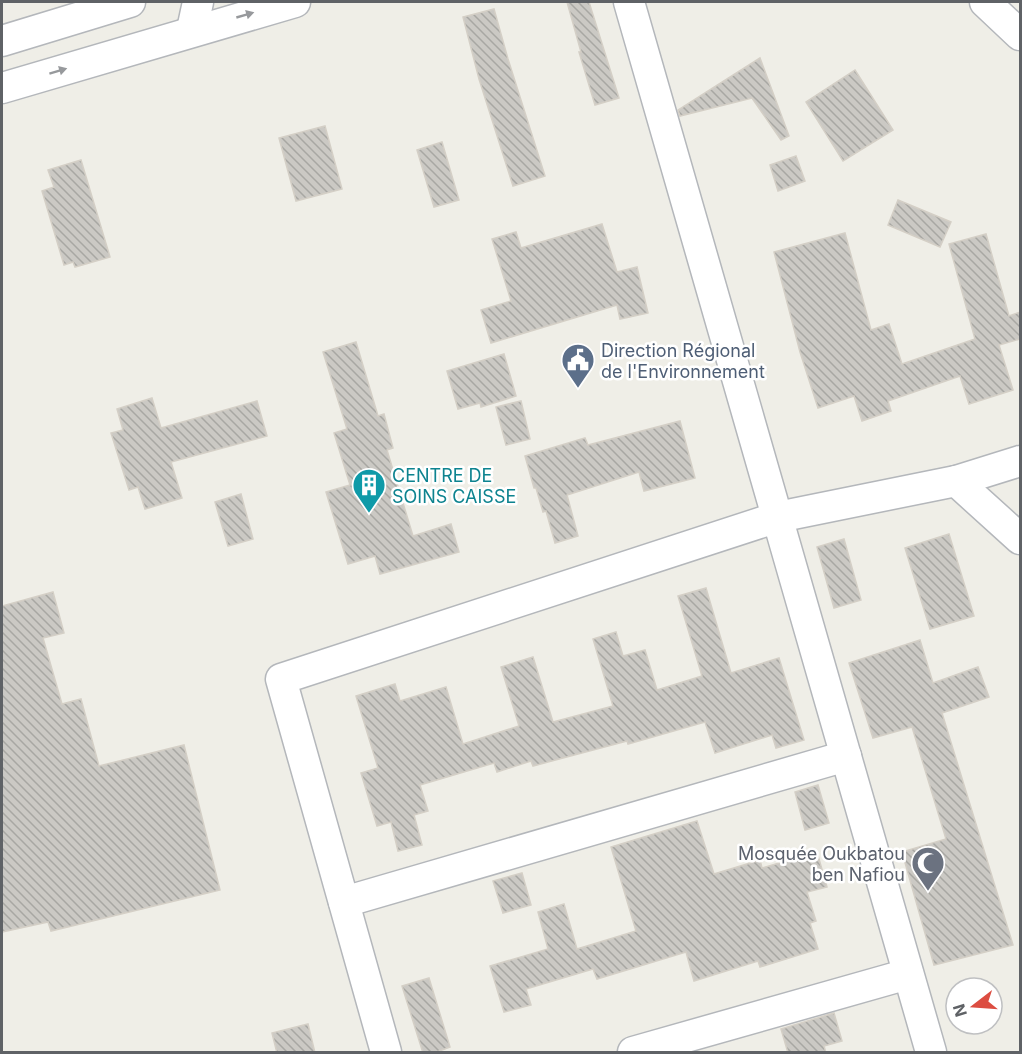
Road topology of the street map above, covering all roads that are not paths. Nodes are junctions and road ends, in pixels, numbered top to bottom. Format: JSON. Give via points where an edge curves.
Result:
{"nodes":[{"id":1,"x":130,"y":2,"type":"edge"},
{"id":2,"x":198,"y":2,"type":"edge"},
{"id":3,"x":295,"y":2,"type":"edge"},
{"id":4,"x":629,"y":2,"type":"edge"},
{"id":5,"x":985,"y":2,"type":"edge"},
{"id":6,"x":192,"y":30,"type":"junction"},
{"id":7,"x":1020,"y":34,"type":"edge"},
{"id":8,"x":2,"y":41,"type":"edge"},
{"id":9,"x":2,"y":88,"type":"edge"},
{"id":10,"x":1020,"y":461,"type":"edge"},
{"id":11,"x":956,"y":481,"type":"junction"},
{"id":12,"x":778,"y":517,"type":"junction"},
{"id":13,"x":1020,"y":539,"type":"edge"},
{"id":14,"x":846,"y":756,"type":"junction"},
{"id":15,"x":344,"y":902,"type":"junction"},
{"id":16,"x":908,"y":974,"type":"junction"},
{"id":17,"x":386,"y":1053,"type":"edge"},
{"id":18,"x":633,"y":1053,"type":"edge"},
{"id":19,"x":931,"y":1053,"type":"edge"}],
"edges":[{"from":1,"to":8,"type":"street"},
{"from":2,"to":6,"type":"street"},
{"from":6,"to":3,"type":"street","one_way":true},
{"from":4,"to":12,"type":"street"},
{"from":5,"to":7,"type":"street"},
{"from":9,"to":6,"type":"street","one_way":true},
{"from":10,"to":11,"type":"street"},
{"from":11,"to":12,"type":"street"},
{"from":11,"to":13,"type":"street"},
{"from":12,"to":14,"type":"street"},
{"from":12,"to":15,"type":"street","via":[[281,679]]},
{"from":14,"to":15,"type":"street"},
{"from":14,"to":16,"type":"street"},
{"from":15,"to":17,"type":"street"},
{"from":16,"to":18,"type":"street"},
{"from":16,"to":19,"type":"street"}]}
